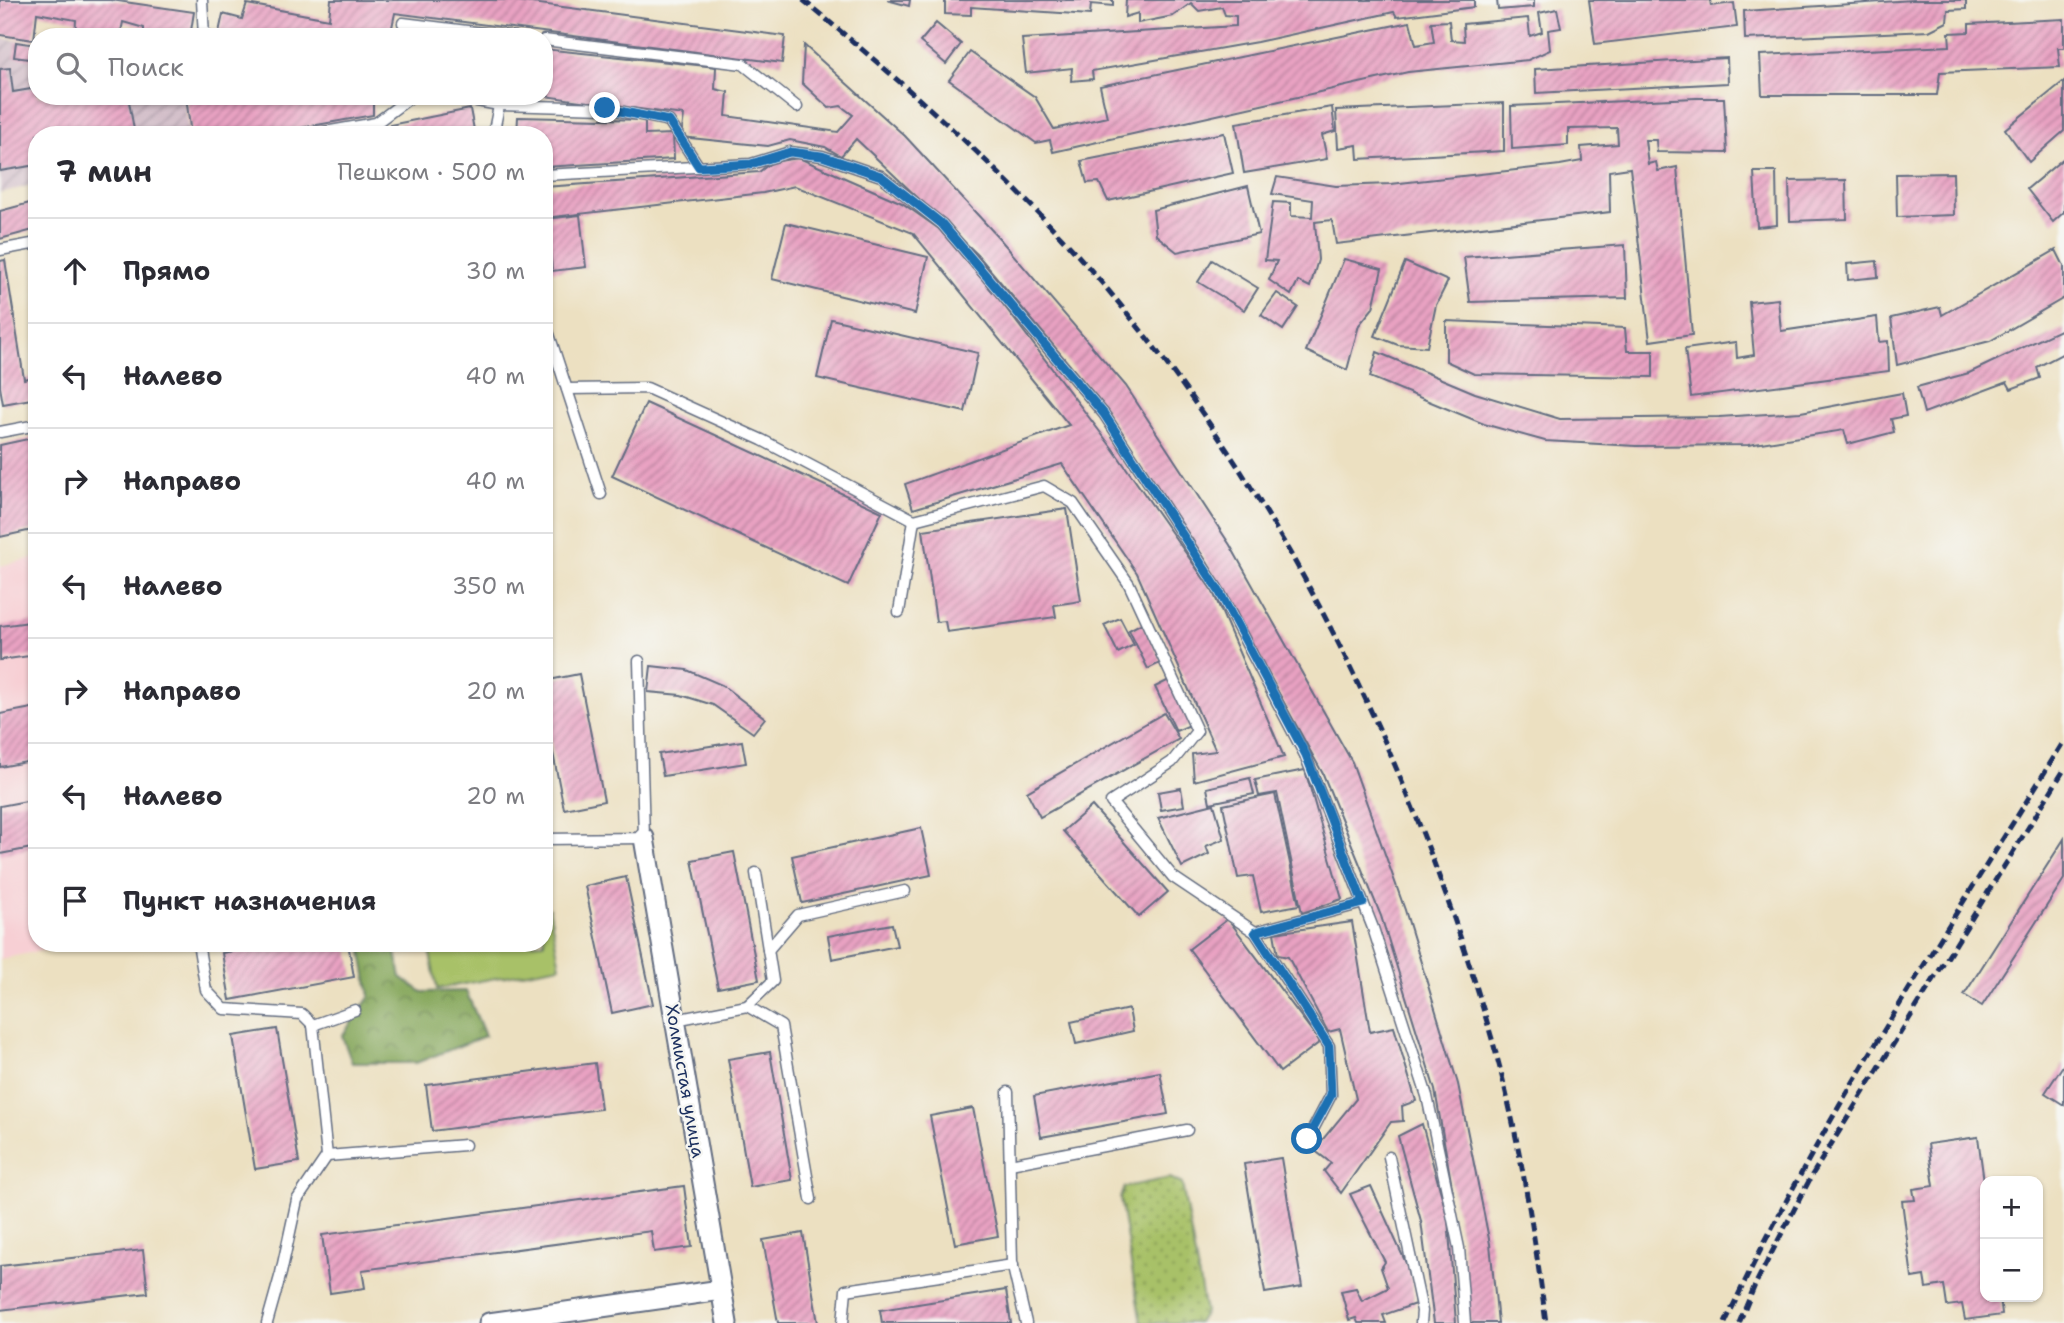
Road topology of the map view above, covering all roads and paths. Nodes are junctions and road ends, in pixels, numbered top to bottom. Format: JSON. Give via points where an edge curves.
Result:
{"nodes":[{"id":1,"x":202,"y":0,"type":"edge"},
{"id":2,"x":403,"y":23,"type":"dead end"},
{"id":3,"x":204,"y":28,"type":"edge"},
{"id":4,"x":446,"y":28,"type":"edge"},
{"id":5,"x":553,"y":41,"type":"edge"},
{"id":6,"x":399,"y":105,"type":"edge"},
{"id":7,"x":499,"y":105,"type":"edge"},
{"id":8,"x":553,"y":105,"type":"edge"},
{"id":9,"x":797,"y":107,"type":"dead end"},
{"id":10,"x":359,"y":126,"type":"edge"},
{"id":11,"x":495,"y":126,"type":"edge"},
{"id":12,"x":699,"y":167,"type":"junction"},
{"id":13,"x":553,"y":175,"type":"edge"},
{"id":14,"x":28,"y":245,"type":"edge"},
{"id":15,"x":0,"y":250,"type":"edge"},
{"id":16,"x":553,"y":346,"type":"edge"},
{"id":17,"x":567,"y":389,"type":"junction"},
{"id":18,"x":28,"y":427,"type":"edge"},
{"id":19,"x":0,"y":432,"type":"edge"},
{"id":20,"x":601,"y":494,"type":"dead end"},
{"id":21,"x":914,"y":520,"type":"junction"},
{"id":22,"x":899,"y":612,"type":"dead end"},
{"id":23,"x":639,"y":661,"type":"dead end"},
{"id":24,"x":644,"y":838,"type":"junction"},
{"id":25,"x":553,"y":839,"type":"edge"},
{"id":26,"x":755,"y":873,"type":"dead end"},
{"id":27,"x":905,"y":891,"type":"dead end"},
{"id":28,"x":1363,"y":903,"type":"junction"},
{"id":29,"x":1255,"y":932,"type":"junction"},
{"id":30,"x":768,"y":950,"type":"junction"},
{"id":31,"x":200,"y":952,"type":"edge"},
{"id":32,"x":747,"y":1006,"type":"junction"},
{"id":33,"x":355,"y":1010,"type":"dead end"},
{"id":34,"x":675,"y":1020,"type":"junction"},
{"id":35,"x":313,"y":1025,"type":"junction"},
{"id":36,"x":1008,"y":1092,"type":"dead end"},
{"id":37,"x":1187,"y":1130,"type":"dead end"},
{"id":38,"x":1307,"y":1139,"type":"dead end"},
{"id":39,"x":465,"y":1145,"type":"dead end"},
{"id":40,"x":327,"y":1156,"type":"junction"},
{"id":41,"x":1389,"y":1157,"type":"dead end"},
{"id":42,"x":1010,"y":1164,"type":"junction"},
{"id":43,"x":811,"y":1199,"type":"dead end"},
{"id":44,"x":1013,"y":1265,"type":"junction"},
{"id":45,"x":721,"y":1290,"type":"junction"},
{"id":46,"x":267,"y":1323,"type":"edge"},
{"id":47,"x":489,"y":1323,"type":"edge"},
{"id":48,"x":727,"y":1323,"type":"edge"},
{"id":49,"x":842,"y":1323,"type":"edge"},
{"id":50,"x":1026,"y":1323,"type":"edge"},
{"id":51,"x":1421,"y":1323,"type":"edge"},
{"id":52,"x":1465,"y":1323,"type":"edge"}],
"edges":[{"from":1,"to":3,"type":"lane"},
{"from":2,"to":4,"type":"lane"},
{"from":5,"to":9,"type":"lane","via":[[743,64]]},
{"from":6,"to":10,"type":"lane","via":[[376,123]]},
{"from":7,"to":11,"type":"lane"},
{"from":8,"to":12,"type":"lane","via":[[605,108],[669,121]]},
{"from":12,"to":13,"type":"lane"},
{"from":12,"to":28,"type":"lane","via":[[751,164],[790,152],[822,156],[881,176],[942,224],[1104,414],[1219,591],[1306,755]]},
{"from":14,"to":15,"type":"lane"},
{"from":16,"to":17,"type":"lane"},
{"from":17,"to":20,"type":"lane"},
{"from":17,"to":21,"type":"lane","via":[[648,388],[762,440]]},
{"from":18,"to":19,"type":"lane"},
{"from":21,"to":22,"type":"lane"},
{"from":21,"to":29,"type":"lane","via":[[1044,486],[1073,503],[1129,584],[1197,732],[1172,762],[1111,802],[1173,877]]},
{"from":23,"to":24,"type":"lane"},
{"from":24,"to":25,"type":"lane"},
{"from":24,"to":34,"type":"street","name":"Холмистая улица"},
{"from":26,"to":30,"type":"lane"},
{"from":27,"to":30,"type":"lane","via":[[797,915]]},
{"from":28,"to":29,"type":"lane"},
{"from":28,"to":52,"type":"lane","via":[[1427,1096],[1459,1248]]},
{"from":29,"to":38,"type":"lane","via":[[1329,1046],[1331,1095]]},
{"from":30,"to":32,"type":"lane","via":[[772,981]]},
{"from":31,"to":35,"type":"lane","via":[[206,990],[224,1009],[302,1014]]},
{"from":32,"to":34,"type":"lane"},
{"from":32,"to":43,"type":"lane","via":[[781,1026]]},
{"from":33,"to":35,"type":"lane"},
{"from":34,"to":45,"type":"street","name":"Холмистая улица"},
{"from":35,"to":40,"type":"lane"},
{"from":36,"to":42,"type":"lane"},
{"from":37,"to":42,"type":"lane"},
{"from":39,"to":40,"type":"lane"},
{"from":40,"to":46,"type":"lane","via":[[297,1200]]},
{"from":41,"to":51,"type":"lane"},
{"from":42,"to":44,"type":"lane"},
{"from":44,"to":49,"type":"lane","via":[[846,1290]]},
{"from":44,"to":50,"type":"lane"},
{"from":45,"to":47,"type":"street"},
{"from":45,"to":48,"type":"street","name":"Холмистая улица"}]}
